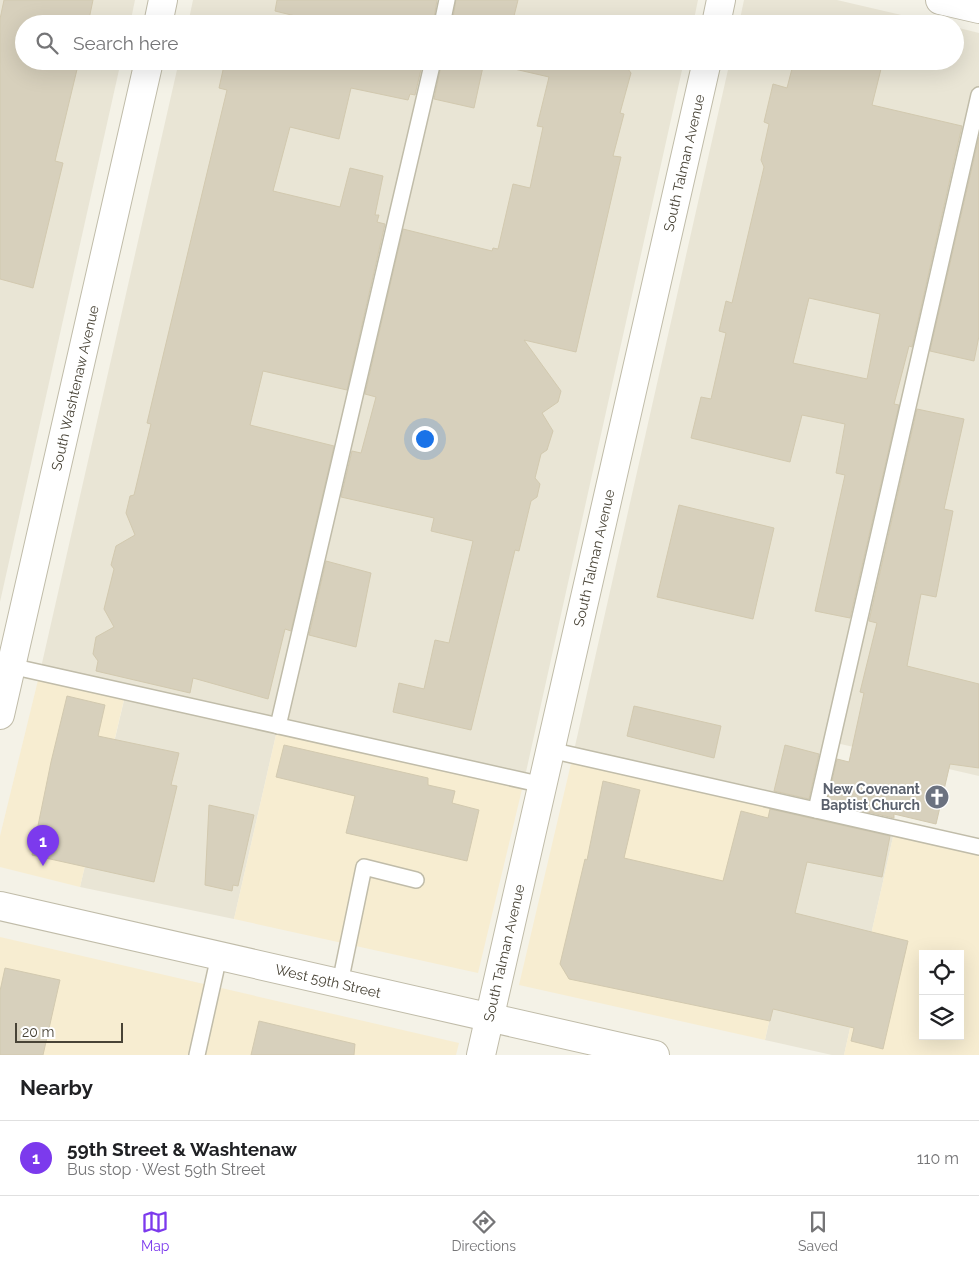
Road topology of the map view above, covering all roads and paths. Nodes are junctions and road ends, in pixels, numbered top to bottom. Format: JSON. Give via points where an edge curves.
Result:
{"nodes":[{"id":1,"x":163,"y":0,"type":"edge"},
{"id":2,"x":447,"y":0,"type":"edge"},
{"id":3,"x":721,"y":0,"type":"edge"},
{"id":4,"x":940,"y":0,"type":"edge"},
{"id":5,"x":979,"y":9,"type":"edge"},
{"id":6,"x":160,"y":15,"type":"edge"},
{"id":7,"x":444,"y":15,"type":"edge"},
{"id":8,"x":718,"y":15,"type":"edge"},
{"id":9,"x":147,"y":70,"type":"edge"},
{"id":10,"x":431,"y":70,"type":"edge"},
{"id":11,"x":705,"y":70,"type":"edge"},
{"id":12,"x":979,"y":95,"type":"edge"},
{"id":13,"x":6,"y":665,"type":"edge"},
{"id":14,"x":0,"y":715,"type":"edge"},
{"id":15,"x":278,"y":726,"type":"junction"},
{"id":16,"x":550,"y":750,"type":"junction"},
{"id":17,"x":542,"y":785,"type":"junction"},
{"id":18,"x":816,"y":810,"type":"junction"},
{"id":19,"x":979,"y":847,"type":"edge"},
{"id":20,"x":416,"y":880,"type":"dead end"},
{"id":21,"x":0,"y":906,"type":"edge"},
{"id":22,"x":219,"y":956,"type":"junction"},
{"id":23,"x":340,"y":984,"type":"junction"},
{"id":24,"x":490,"y":1018,"type":"junction"},
{"id":25,"x":640,"y":1053,"type":"edge"},
{"id":26,"x":197,"y":1055,"type":"edge"},
{"id":27,"x":481,"y":1055,"type":"edge"}],
"edges":[{"from":1,"to":6,"type":"street"},
{"from":2,"to":7,"type":"lane"},
{"from":3,"to":8,"type":"street"},
{"from":4,"to":5,"type":"street"},
{"from":9,"to":13,"type":"street","name":"South Washtenaw Avenue"},
{"from":10,"to":15,"type":"lane"},
{"from":11,"to":16,"type":"street","name":"South Talman Avenue"},
{"from":12,"to":18,"type":"lane"},
{"from":13,"to":14,"type":"street","name":"South Washtenaw Avenue"},
{"from":13,"to":15,"type":"lane"},
{"from":15,"to":17,"type":"lane"},
{"from":16,"to":17,"type":"street","name":"South Talman Avenue"},
{"from":16,"to":18,"type":"lane"},
{"from":17,"to":24,"type":"street","name":"South Talman Avenue"},
{"from":18,"to":19,"type":"lane"},
{"from":20,"to":23,"type":"lane","via":[[364,867]]},
{"from":21,"to":22,"type":"street","name":"West 59th Street"},
{"from":22,"to":23,"type":"street","name":"West 59th Street"},
{"from":22,"to":26,"type":"lane"},
{"from":23,"to":24,"type":"street","name":"West 59th Street"},
{"from":24,"to":25,"type":"street","name":"West 59th Street"},
{"from":24,"to":27,"type":"street","name":"South Talman Avenue"}]}
